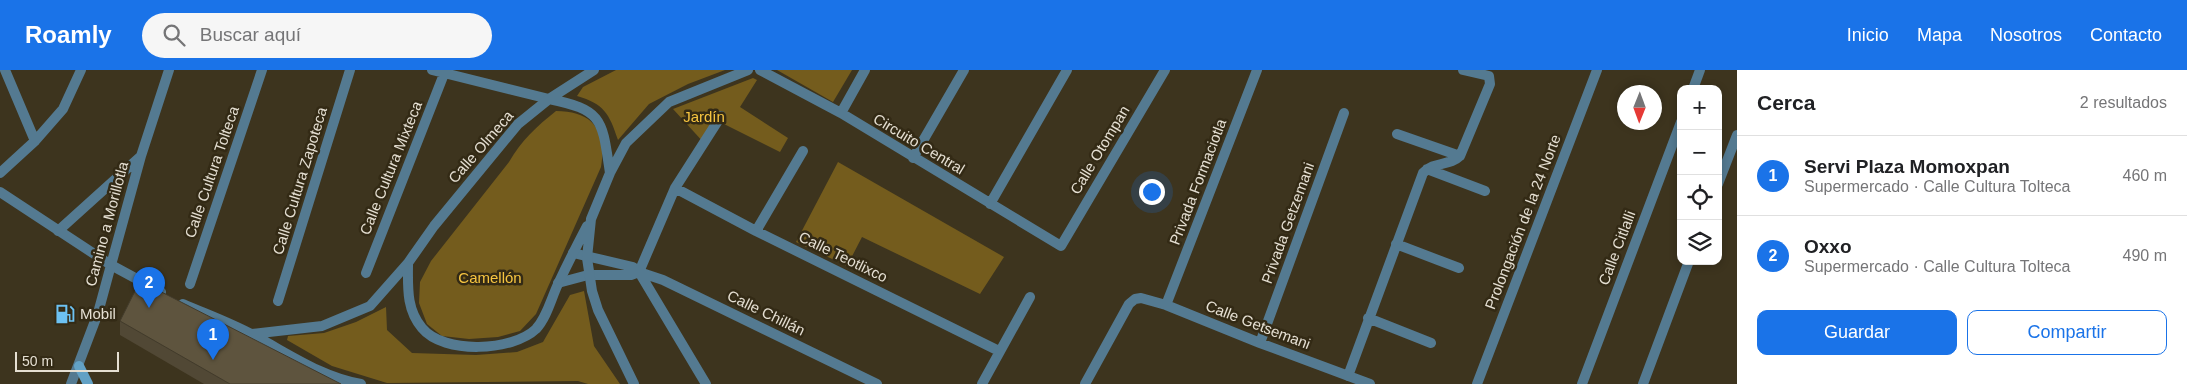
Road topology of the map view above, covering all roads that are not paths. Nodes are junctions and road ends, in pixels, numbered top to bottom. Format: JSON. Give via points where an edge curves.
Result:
{"nodes":[{"id":1,"x":6,"y":70,"type":"edge"},
{"id":2,"x":81,"y":70,"type":"edge"},
{"id":3,"x":169,"y":70,"type":"edge"},
{"id":4,"x":262,"y":70,"type":"edge"},
{"id":5,"x":350,"y":70,"type":"edge"},
{"id":6,"x":432,"y":70,"type":"edge"},
{"id":7,"x":594,"y":70,"type":"edge"},
{"id":8,"x":748,"y":70,"type":"edge"},
{"id":9,"x":760,"y":70,"type":"edge"},
{"id":10,"x":864,"y":70,"type":"edge"},
{"id":11,"x":964,"y":70,"type":"edge"},
{"id":12,"x":1067,"y":70,"type":"edge"},
{"id":13,"x":1165,"y":70,"type":"edge"},
{"id":14,"x":1257,"y":70,"type":"edge"},
{"id":15,"x":1463,"y":70,"type":"edge"},
{"id":16,"x":1597,"y":70,"type":"edge"},
{"id":17,"x":1700,"y":70,"type":"edge"},
{"id":18,"x":444,"y":74,"type":"junction"},
{"id":19,"x":1694,"y":85,"type":"edge"},
{"id":20,"x":549,"y":99,"type":"junction"},
{"id":21,"x":841,"y":113,"type":"junction"},
{"id":22,"x":1344,"y":113,"type":"dead end"},
{"id":23,"x":721,"y":116,"type":"dead end"},
{"id":24,"x":1678,"y":130,"type":"edge"},
{"id":25,"x":1397,"y":134,"type":"dead end"},
{"id":26,"x":1737,"y":135,"type":"edge"},
{"id":27,"x":35,"y":141,"type":"junction"},
{"id":28,"x":803,"y":151,"type":"dead end"},
{"id":29,"x":141,"y":156,"type":"junction"},
{"id":30,"x":1460,"y":156,"type":"junction"},
{"id":31,"x":913,"y":158,"type":"junction"},
{"id":32,"x":1427,"y":169,"type":"junction"},
{"id":33,"x":0,"y":173,"type":"edge"},
{"id":34,"x":610,"y":173,"type":"junction"},
{"id":35,"x":1721,"y":175,"type":"edge"},
{"id":36,"x":676,"y":188,"type":"junction"},
{"id":37,"x":1485,"y":191,"type":"dead end"},
{"id":38,"x":0,"y":192,"type":"edge"},
{"id":39,"x":990,"y":204,"type":"junction"},
{"id":40,"x":590,"y":219,"type":"junction"},
{"id":41,"x":58,"y":231,"type":"junction"},
{"id":42,"x":756,"y":231,"type":"junction"},
{"id":43,"x":1396,"y":244,"type":"junction"},
{"id":44,"x":1061,"y":246,"type":"joint"},
{"id":45,"x":573,"y":254,"type":"junction"},
{"id":46,"x":587,"y":258,"type":"junction"},
{"id":47,"x":408,"y":263,"type":"junction"},
{"id":48,"x":111,"y":265,"type":"junction"},
{"id":49,"x":1688,"y":265,"type":"edge"},
{"id":50,"x":1460,"y":268,"type":"dead end"},
{"id":51,"x":639,"y":272,"type":"junction"},
{"id":52,"x":366,"y":273,"type":"dead end"},
{"id":53,"x":588,"y":275,"type":"junction"},
{"id":54,"x":558,"y":283,"type":"junction"},
{"id":55,"x":190,"y":284,"type":"dead end"},
{"id":56,"x":1030,"y":297,"type":"dead end"},
{"id":57,"x":278,"y":301,"type":"dead end"},
{"id":58,"x":1166,"y":305,"type":"junction"},
{"id":59,"x":1368,"y":318,"type":"junction"},
{"id":60,"x":252,"y":334,"type":"junction"},
{"id":61,"x":1260,"y":343,"type":"junction"},
{"id":62,"x":1431,"y":343,"type":"dead end"},
{"id":63,"x":1000,"y":351,"type":"junction"},
{"id":64,"x":79,"y":366,"type":"junction"},
{"id":65,"x":1348,"y":376,"type":"junction"},
{"id":66,"x":71,"y":384,"type":"edge"},
{"id":67,"x":88,"y":384,"type":"edge"},
{"id":68,"x":361,"y":384,"type":"edge"},
{"id":69,"x":634,"y":384,"type":"edge"},
{"id":70,"x":706,"y":384,"type":"edge"},
{"id":71,"x":877,"y":384,"type":"edge"},
{"id":72,"x":982,"y":384,"type":"edge"},
{"id":73,"x":1085,"y":384,"type":"edge"},
{"id":74,"x":1370,"y":384,"type":"edge"},
{"id":75,"x":1477,"y":384,"type":"edge"},
{"id":76,"x":1582,"y":384,"type":"edge"},
{"id":77,"x":1643,"y":384,"type":"edge"}],
"edges":[{"from":1,"to":27,"type":"street"},
{"from":2,"to":27,"type":"street","via":[[63,110]]},
{"from":3,"to":29,"type":"street","name":"Camino a Morillotla"},
{"from":4,"to":55,"type":"street","name":"Calle Cultura Tolteca"},
{"from":5,"to":57,"type":"street","name":"Calle Cultura Zapoteca"},
{"from":6,"to":18,"type":"street"},
{"from":7,"to":20,"type":"street","name":"Calle Olmeca"},
{"from":8,"to":34,"type":"street","via":[[669,102],[626,143]]},
{"from":9,"to":21,"type":"street","name":"Circuito Central"},
{"from":10,"to":21,"type":"street"},
{"from":11,"to":31,"type":"street"},
{"from":12,"to":39,"type":"street"},
{"from":13,"to":44,"type":"street","name":"Calle Otompan"},
{"from":14,"to":58,"type":"street","name":"Privada Formaciotla"},
{"from":15,"to":30,"type":"street","via":[[1489,76],[1490,80]]},
{"from":16,"to":75,"type":"street","name":"Prolongación de la 24 Norte"},
{"from":17,"to":19,"type":"street"},
{"from":18,"to":20,"type":"street"},
{"from":18,"to":52,"type":"street","name":"Calle Cultura Mixteca"},
{"from":20,"to":34,"type":"street","via":[[572,104],[598,120]]},
{"from":20,"to":47,"type":"street","name":"Calle Olmeca","via":[[518,124],[434,226]]},
{"from":21,"to":31,"type":"street","name":"Circuito Central"},
{"from":22,"to":61,"type":"street","name":"Privada Getzemani"},
{"from":23,"to":36,"type":"street"},
{"from":24,"to":76,"type":"street","name":"Calle Citlalli"},
{"from":25,"to":30,"type":"street"},
{"from":26,"to":35,"type":"street"},
{"from":27,"to":33,"type":"street"},
{"from":28,"to":42,"type":"street"},
{"from":29,"to":41,"type":"street","name":"Camino a Morillotla"},
{"from":29,"to":48,"type":"street","name":"Camino a Morillotla"},
{"from":30,"to":32,"type":"street"},
{"from":31,"to":39,"type":"street","name":"Circuito Central"},
{"from":32,"to":37,"type":"street"},
{"from":32,"to":43,"type":"street"},
{"from":34,"to":40,"type":"street"},
{"from":36,"to":42,"type":"street","name":"Calle Teotlixco"},
{"from":36,"to":51,"type":"street"},
{"from":38,"to":41,"type":"street"},
{"from":39,"to":44,"type":"street","name":"Circuito Central"},
{"from":40,"to":45,"type":"street"},
{"from":40,"to":46,"type":"street"},
{"from":41,"to":48,"type":"street"},
{"from":42,"to":63,"type":"street","name":"Calle Teotlixco"},
{"from":43,"to":50,"type":"street"},
{"from":43,"to":59,"type":"street"},
{"from":45,"to":46,"type":"street","name":"Calle Chillán"},
{"from":45,"to":54,"type":"street"},
{"from":46,"to":51,"type":"street","name":"Calle Chillán","via":[[633,267]]},
{"from":46,"to":53,"type":"street"},
{"from":47,"to":54,"type":"street","via":[[408,299],[422,329],[458,346],[490,346],[528,335],[544,319]]},
{"from":47,"to":60,"type":"street","name":"Calle Olmeca","via":[[370,306],[322,326]]},
{"from":48,"to":60,"type":"street","via":[[172,298]]},
{"from":48,"to":64,"type":"street","name":"Camino a Morillotla"},
{"from":49,"to":77,"type":"street"},
{"from":51,"to":53,"type":"street","name":"Calle Chillán","via":[[631,275]]},
{"from":51,"to":70,"type":"street"},
{"from":51,"to":71,"type":"street","name":"Calle Chillán","via":[[663,280]]},
{"from":53,"to":54,"type":"street","name":"Calle Chillán"},
{"from":53,"to":69,"type":"street","via":[[598,310]]},
{"from":56,"to":63,"type":"street"},
{"from":58,"to":61,"type":"street","name":"Calle Getsemani"},
{"from":58,"to":73,"type":"street","name":"Calle Getsemani","via":[[1141,298],[1129,304]]},
{"from":59,"to":62,"type":"street"},
{"from":59,"to":65,"type":"street"},
{"from":60,"to":68,"type":"street","via":[[307,366],[344,381]]},
{"from":61,"to":65,"type":"street","name":"Calle Getsemani"},
{"from":63,"to":72,"type":"street"},
{"from":64,"to":66,"type":"street","name":"Camino a Morillotla"},
{"from":64,"to":67,"type":"main road"},
{"from":65,"to":74,"type":"street","name":"Calle Getsemani"}]}
